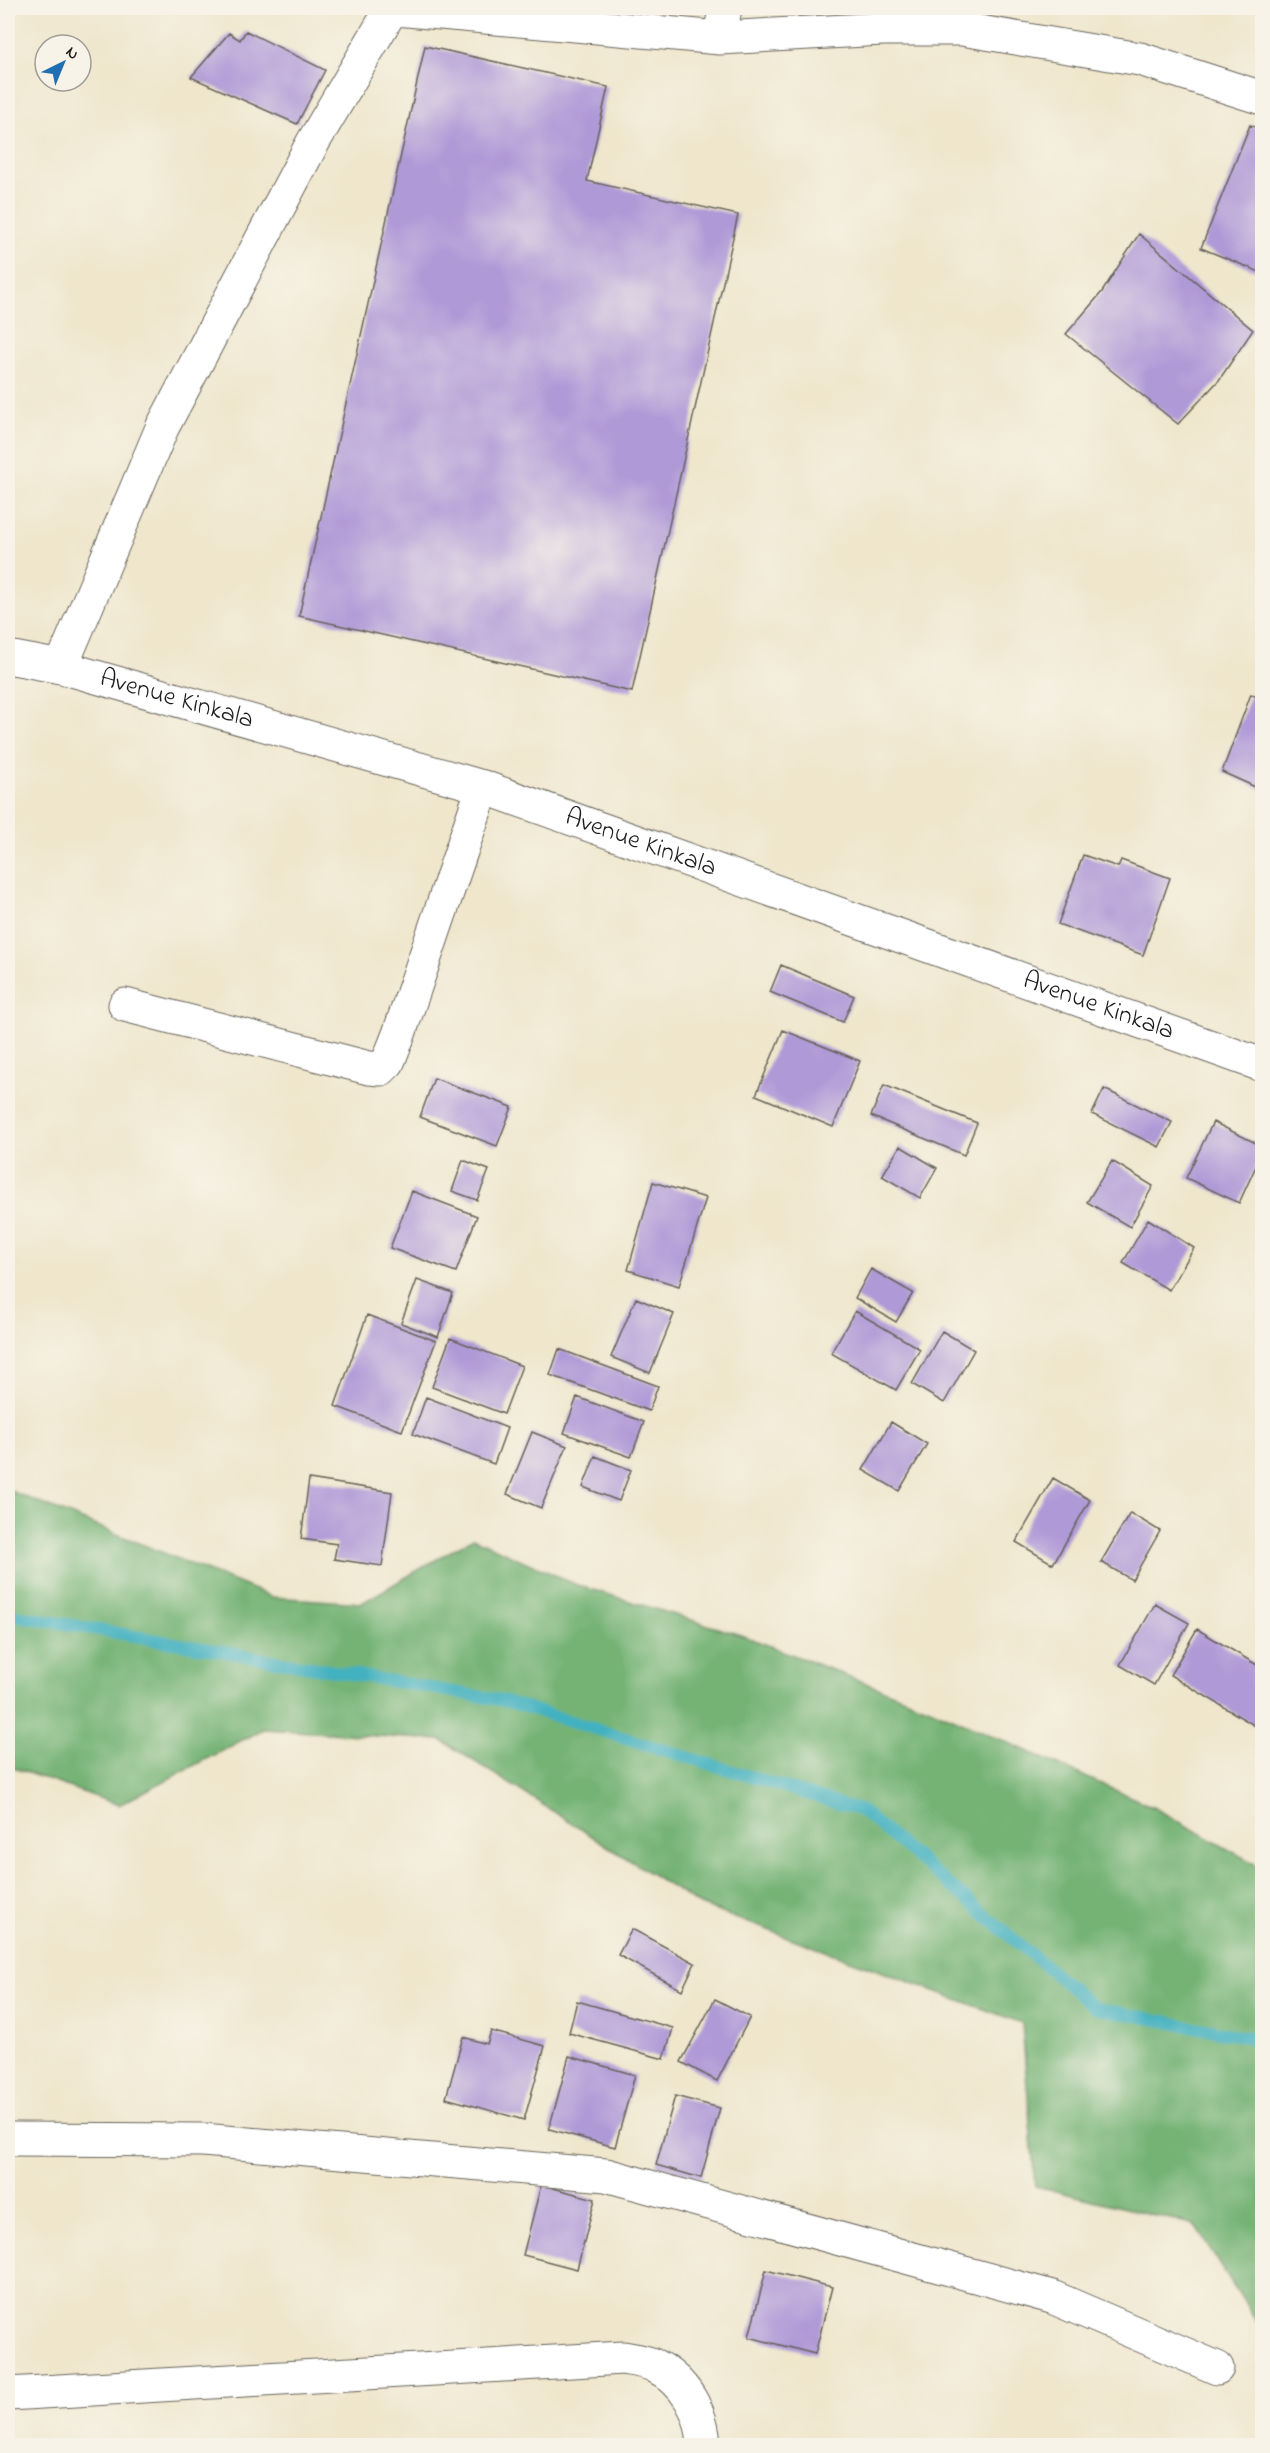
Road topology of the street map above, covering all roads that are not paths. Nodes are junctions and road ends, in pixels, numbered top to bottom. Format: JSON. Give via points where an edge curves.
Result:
{"nodes":[{"id":1,"x":388,"y":9,"type":"edge"},
{"id":2,"x":722,"y":23,"type":"edge"},
{"id":3,"x":1263,"y":98,"type":"edge"},
{"id":4,"x":8,"y":657,"type":"edge"},
{"id":5,"x":61,"y":667,"type":"junction"},
{"id":6,"x":483,"y":787,"type":"junction"},
{"id":7,"x":125,"y":1005,"type":"dead end"},
{"id":8,"x":1263,"y":1065,"type":"edge"},
{"id":9,"x":8,"y":2139,"type":"edge"},
{"id":10,"x":1217,"y":2368,"type":"dead end"},
{"id":11,"x":8,"y":2394,"type":"edge"},
{"id":12,"x":704,"y":2445,"type":"edge"}],
"edges":[{"from":1,"to":2,"type":"street"},
{"from":1,"to":5,"type":"street","via":[[162,428]]},
{"from":2,"to":3,"type":"street","via":[[962,29],[1140,59]]},
{"from":4,"to":5,"type":"street","name":"Avenue Kinkala"},
{"from":5,"to":6,"type":"street","name":"Avenue Kinkala"},
{"from":6,"to":7,"type":"street","via":[[399,1034],[388,1062],[381,1069]]},
{"from":6,"to":8,"type":"street","name":"Avenue Kinkala"},
{"from":9,"to":10,"type":"street","via":[[202,2140],[606,2175],[1052,2297]]},
{"from":11,"to":12,"type":"street","via":[[623,2358],[654,2365],[679,2383],[697,2408]]}]}
